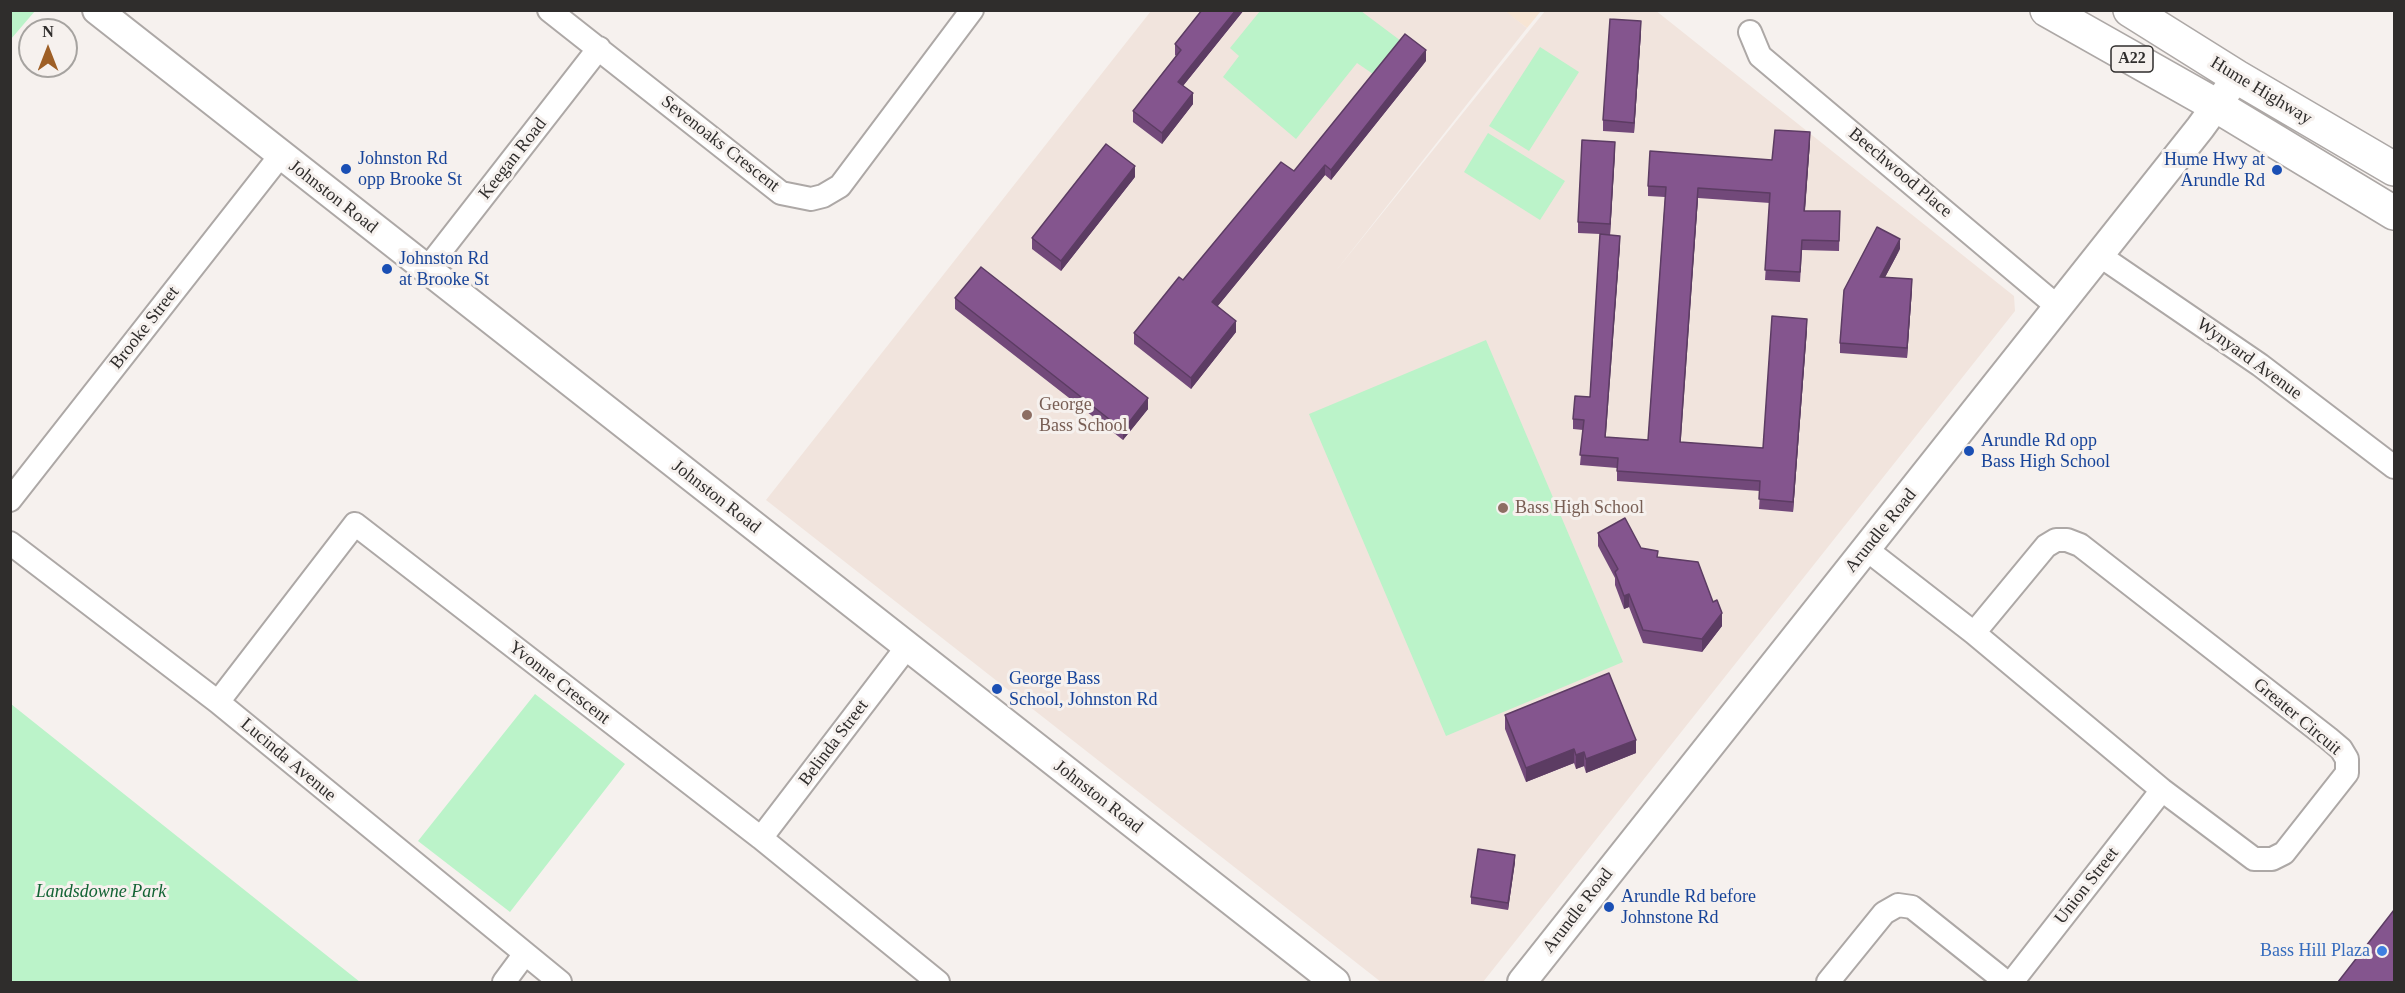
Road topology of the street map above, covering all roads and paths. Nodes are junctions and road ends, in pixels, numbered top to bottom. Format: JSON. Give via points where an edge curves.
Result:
{"nodes":[{"id":1,"x":97,"y":10,"type":"edge"},
{"id":2,"x":549,"y":10,"type":"edge"},
{"id":3,"x":972,"y":10,"type":"edge"},
{"id":4,"x":2047,"y":10,"type":"edge"},
{"id":5,"x":2130,"y":10,"type":"edge"},
{"id":6,"x":1750,"y":32,"type":"dead end"},
{"id":7,"x":599,"y":48,"type":"junction"},
{"id":8,"x":2237,"y":77,"type":"junction"},
{"id":9,"x":2217,"y":106,"type":"junction"},
{"id":10,"x":280,"y":156,"type":"junction"},
{"id":11,"x":2394,"y":168,"type":"edge"},
{"id":12,"x":2394,"y":213,"type":"edge"},
{"id":13,"x":2100,"y":255,"type":"junction"},
{"id":14,"x":426,"y":270,"type":"junction"},
{"id":15,"x":2058,"y":307,"type":"junction"},
{"id":16,"x":2394,"y":467,"type":"edge"},
{"id":17,"x":10,"y":500,"type":"edge"},
{"id":18,"x":10,"y":543,"type":"edge"},
{"id":19,"x":1866,"y":549,"type":"junction"},
{"id":20,"x":1974,"y":633,"type":"junction"},
{"id":21,"x":907,"y":647,"type":"junction"},
{"id":22,"x":218,"y":702,"type":"junction"},
{"id":23,"x":2162,"y":790,"type":"junction"},
{"id":24,"x":761,"y":838,"type":"junction"},
{"id":25,"x":524,"y":955,"type":"junction"},
{"id":26,"x":504,"y":982,"type":"edge"},
{"id":27,"x":560,"y":982,"type":"edge"},
{"id":28,"x":939,"y":982,"type":"edge"},
{"id":29,"x":1335,"y":982,"type":"edge"},
{"id":30,"x":1522,"y":982,"type":"edge"},
{"id":31,"x":1828,"y":982,"type":"edge"},
{"id":32,"x":2006,"y":982,"type":"edge"},
{"id":33,"x":2012,"y":982,"type":"edge"}],
"edges":[{"from":1,"to":10,"type":"street","name":"Johnston Road"},
{"from":2,"to":7,"type":"street","name":"Sevenoaks Crescent"},
{"from":3,"to":7,"type":"street","name":"Sevenoaks Crescent","via":[[840,186],[811,200],[781,193]]},
{"from":4,"to":9,"type":"highway","name":"Hume Highway","number":"A22"},
{"from":5,"to":8,"type":"highway","name":"Hume Highway","number":"A22"},
{"from":6,"to":15,"type":"street","name":"Beechwood Place","via":[[1761,56]]},
{"from":7,"to":14,"type":"street","name":"Keegan Road"},
{"from":8,"to":9,"type":"street","name":"Arundle Road"},
{"from":8,"to":11,"type":"highway","name":"Hume Highway","number":"A22"},
{"from":9,"to":12,"type":"highway","name":"Hume Highway","number":"A22"},
{"from":9,"to":13,"type":"street","name":"Arundle Road"},
{"from":10,"to":14,"type":"street","name":"Johnston Road"},
{"from":10,"to":17,"type":"street","name":"Brooke Street"},
{"from":13,"to":15,"type":"street","name":"Arundle Road"},
{"from":13,"to":16,"type":"street","name":"Wynyard Avenue","via":[[2260,364]]},
{"from":14,"to":21,"type":"street","name":"Johnston Road"},
{"from":15,"to":19,"type":"street","name":"Arundle Road"},
{"from":18,"to":22,"type":"street","name":"Lucinda Avenue"},
{"from":19,"to":20,"type":"street","name":"Greater Circuit"},
{"from":19,"to":30,"type":"street","name":"Arundle Road"},
{"from":20,"to":23,"type":"street","name":"Greater Circuit"},
{"from":20,"to":23,"type":"street","name":"Greater Circuit","via":[[2046,546],[2056,540],[2080,544],[2328,738],[2347,759],[2347,773],[2284,853],[2272,859],[2254,859]]},
{"from":21,"to":24,"type":"street","name":"Belinda Street"},
{"from":21,"to":29,"type":"street","name":"Johnston Road"},
{"from":22,"to":24,"type":"street","name":"Yvonne Crescent","via":[[355,524]]},
{"from":22,"to":25,"type":"street","name":"Lucinda Avenue"},
{"from":23,"to":33,"type":"street","name":"Union Street"},
{"from":24,"to":28,"type":"street","name":"Yvonne Crescent"},
{"from":25,"to":26,"type":"street"},
{"from":25,"to":27,"type":"street","name":"Lucinda Avenue"},
{"from":31,"to":32,"type":"street","via":[[1884,913],[1898,905],[1912,907]]}]}
